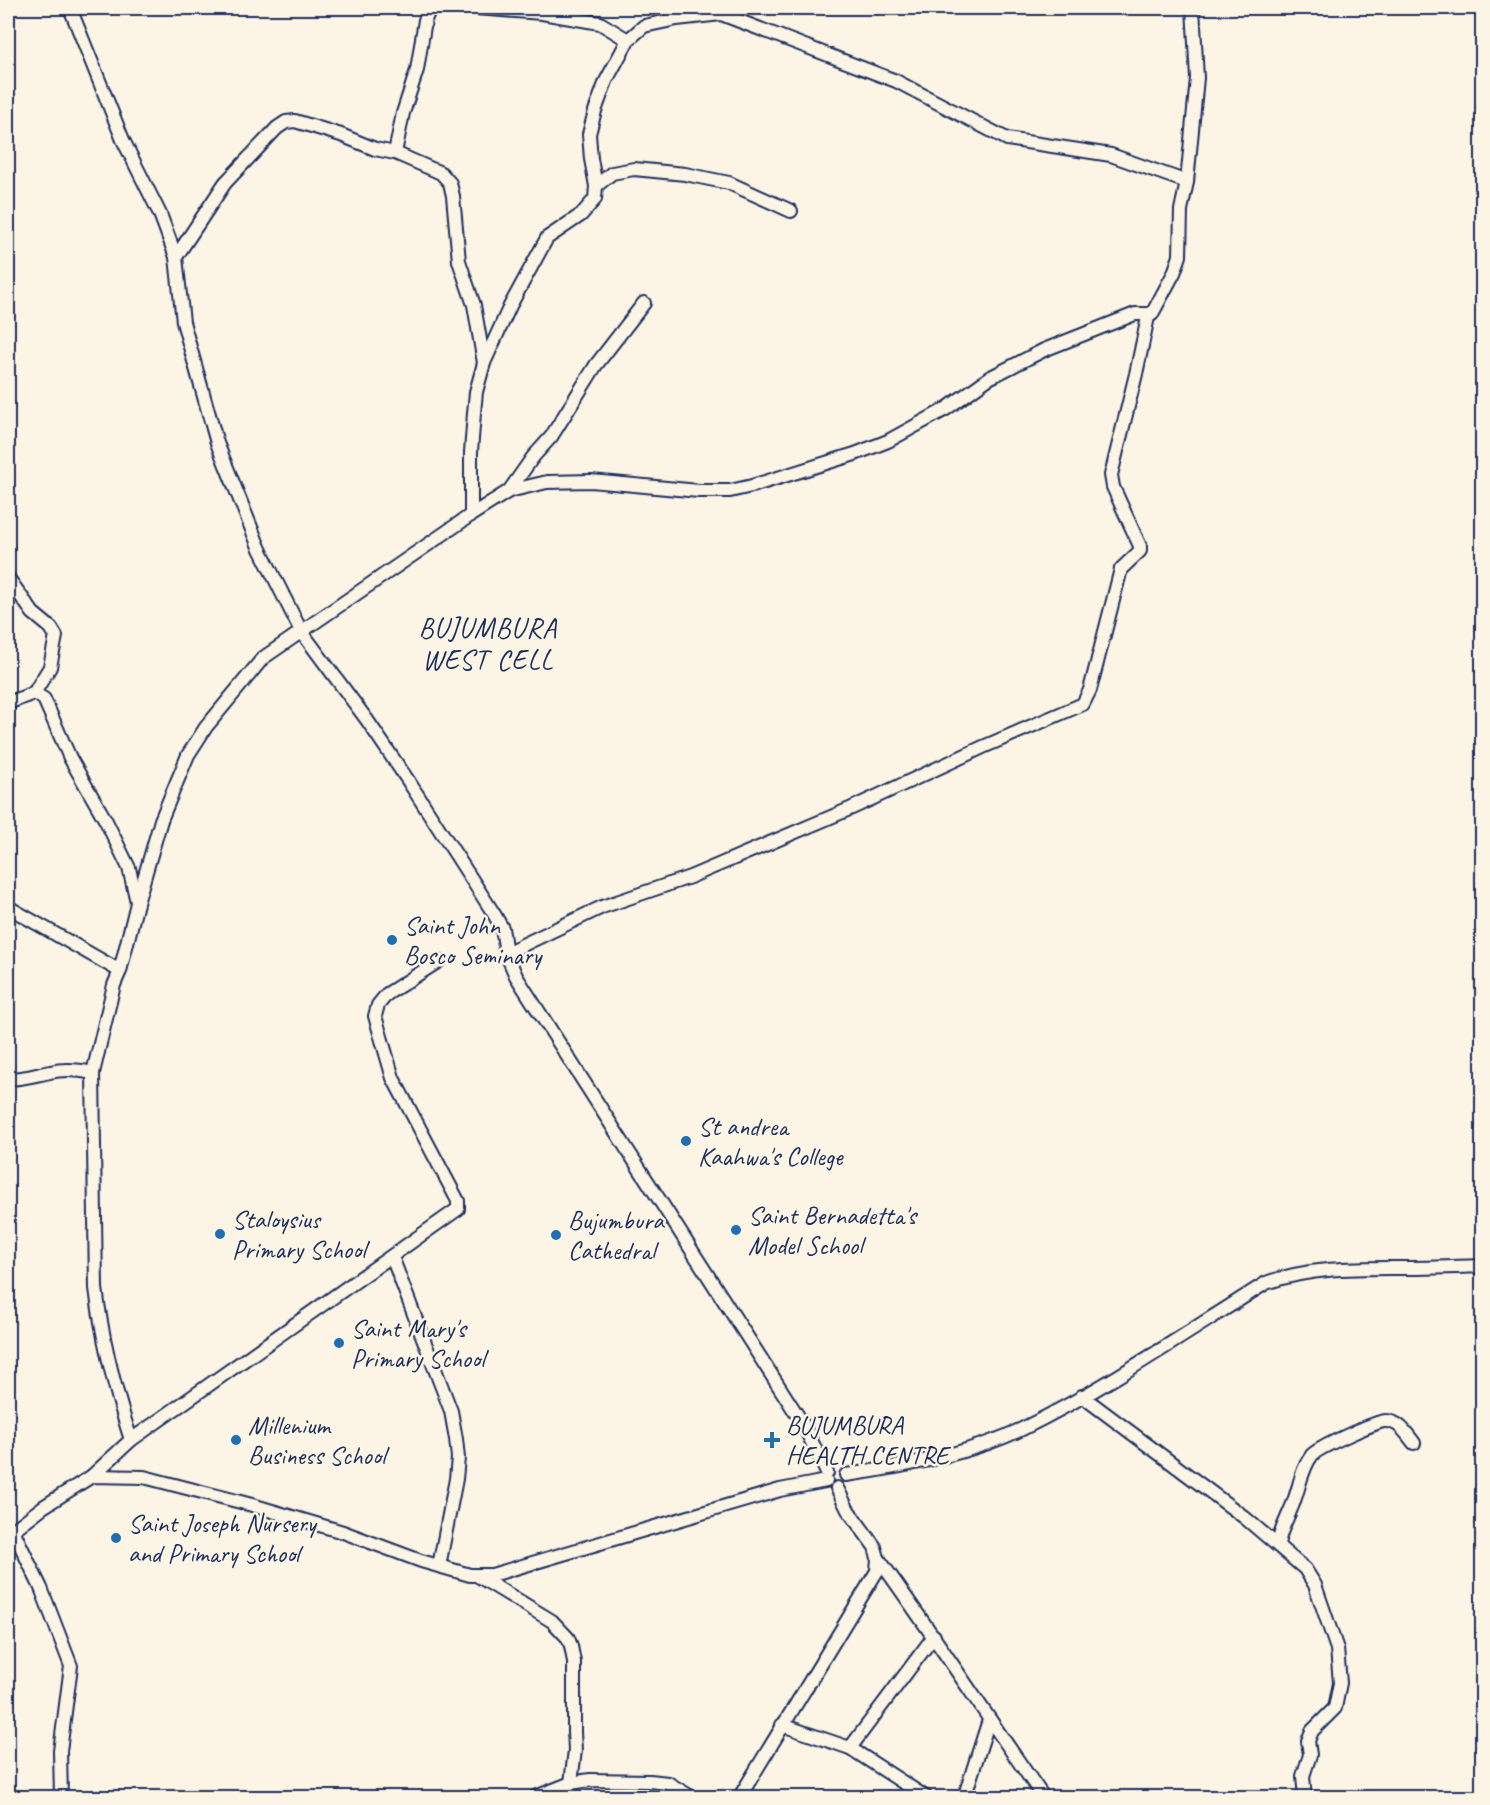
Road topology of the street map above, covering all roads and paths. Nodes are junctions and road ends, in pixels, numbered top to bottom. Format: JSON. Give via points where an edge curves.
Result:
{"nodes":[{"id":1,"x":70,"y":8,"type":"edge"},
{"id":2,"x":430,"y":8,"type":"edge"},
{"id":3,"x":476,"y":8,"type":"edge"},
{"id":4,"x":1193,"y":8,"type":"edge"},
{"id":5,"x":721,"y":11,"type":"edge"},
{"id":6,"x":628,"y":40,"type":"junction"},
{"id":7,"x":395,"y":153,"type":"junction"},
{"id":8,"x":1187,"y":182,"type":"junction"},
{"id":9,"x":596,"y":186,"type":"junction"},
{"id":10,"x":790,"y":211,"type":"dead end"},
{"id":11,"x":176,"y":257,"type":"junction"},
{"id":12,"x":644,"y":303,"type":"dead end"},
{"id":13,"x":1152,"y":314,"type":"junction"},
{"id":14,"x":484,"y":363,"type":"junction"},
{"id":15,"x":509,"y":491,"type":"junction"},
{"id":16,"x":471,"y":515,"type":"junction"},
{"id":17,"x":8,"y":578,"type":"edge"},
{"id":18,"x":302,"y":632,"type":"junction"},
{"id":19,"x":33,"y":693,"type":"junction"},
{"id":20,"x":8,"y":704,"type":"edge"},
{"id":21,"x":137,"y":903,"type":"junction"},
{"id":22,"x":8,"y":907,"type":"edge"},
{"id":23,"x":506,"y":953,"type":"junction"},
{"id":24,"x":439,"y":961,"type":"dead end"},
{"id":25,"x":120,"y":971,"type":"junction"},
{"id":26,"x":93,"y":1073,"type":"junction"},
{"id":27,"x":8,"y":1079,"type":"edge"},
{"id":28,"x":392,"y":1257,"type":"junction"},
{"id":29,"x":1482,"y":1266,"type":"edge"},
{"id":30,"x":1082,"y":1396,"type":"junction"},
{"id":31,"x":131,"y":1440,"type":"junction"},
{"id":32,"x":1414,"y":1443,"type":"dead end"},
{"id":33,"x":846,"y":1475,"type":"junction"},
{"id":34,"x":92,"y":1476,"type":"junction"},
{"id":35,"x":830,"y":1480,"type":"junction"},
{"id":36,"x":10,"y":1532,"type":"edge"},
{"id":37,"x":1278,"y":1545,"type":"junction"},
{"id":38,"x":878,"y":1558,"type":"junction"},
{"id":39,"x":439,"y":1566,"type":"junction"},
{"id":40,"x":477,"y":1576,"type":"junction"},
{"id":41,"x":934,"y":1636,"type":"junction"},
{"id":42,"x":989,"y":1720,"type":"junction"},
{"id":43,"x":782,"y":1725,"type":"junction"},
{"id":44,"x":850,"y":1748,"type":"junction"},
{"id":45,"x":571,"y":1783,"type":"junction"},
{"id":46,"x":61,"y":1797,"type":"edge"},
{"id":47,"x":533,"y":1797,"type":"edge"},
{"id":48,"x":693,"y":1797,"type":"edge"},
{"id":49,"x":739,"y":1797,"type":"edge"},
{"id":50,"x":927,"y":1797,"type":"edge"},
{"id":51,"x":964,"y":1797,"type":"edge"},
{"id":52,"x":1044,"y":1797,"type":"edge"},
{"id":53,"x":1305,"y":1797,"type":"edge"}],
"edges":[{"from":1,"to":11,"type":"street"},
{"from":2,"to":7,"type":"street","via":[[424,20],[417,70]]},
{"from":3,"to":6,"type":"street","via":[[600,22]]},
{"from":4,"to":8,"type":"street","via":[[1197,78]]},
{"from":5,"to":6,"type":"street","via":[[644,26]]},
{"from":5,"to":8,"type":"street","via":[[896,81],[1007,139],[1112,155]]},
{"from":6,"to":9,"type":"street","via":[[606,81],[589,134]]},
{"from":7,"to":11,"type":"street","via":[[295,121],[286,122],[225,183]]},
{"from":7,"to":14,"type":"street","via":[[441,174],[450,183],[459,261],[474,305]]},
{"from":8,"to":13,"type":"street","via":[[1181,210],[1180,256]]},
{"from":9,"to":10,"type":"street","via":[[612,173],[634,169],[685,174],[729,183]]},
{"from":9,"to":14,"type":"street","via":[[595,198],[581,215],[547,238]]},
{"from":11,"to":18,"type":"street","via":[[183,322],[217,443],[260,547]]},
{"from":12,"to":15,"type":"street"},
{"from":13,"to":15,"type":"street","via":[[1135,314],[1044,350],[989,378],[946,409],[888,441],[752,486],[699,491],[591,481],[547,482]]},
{"from":13,"to":23,"type":"street","via":[[1148,317],[1111,475],[1140,550],[1121,569],[1083,704],[690,877],[602,907]]},
{"from":14,"to":16,"type":"street","via":[[473,423]]},
{"from":15,"to":16,"type":"street"},
{"from":16,"to":18,"type":"street"},
{"from":17,"to":19,"type":"street","via":[[33,613],[56,636],[50,667]]},
{"from":18,"to":21,"type":"street","via":[[263,658],[188,755],[161,820]]},
{"from":18,"to":23,"type":"street","via":[[397,765],[482,895],[502,928]]},
{"from":19,"to":20,"type":"street"},
{"from":19,"to":21,"type":"street","via":[[44,699],[70,758],[120,849]]},
{"from":21,"to":25,"type":"street"},
{"from":22,"to":25,"type":"street"},
{"from":23,"to":35,"type":"street","via":[[516,976],[803,1424]]},
{"from":24,"to":28,"type":"street","via":[[387,994],[375,1016],[393,1078],[459,1206]]},
{"from":25,"to":26,"type":"street"},
{"from":26,"to":27,"type":"street","via":[[52,1071]]},
{"from":26,"to":31,"type":"street","via":[[96,1288],[115,1390]]},
{"from":28,"to":31,"type":"street"},
{"from":28,"to":39,"type":"street","via":[[451,1411],[456,1439],[456,1479]]},
{"from":29,"to":30,"type":"street","via":[[1342,1268],[1285,1276]]},
{"from":30,"to":33,"type":"street","via":[[1021,1430],[969,1449]]},
{"from":30,"to":37,"type":"street"},
{"from":31,"to":34,"type":"street"},
{"from":32,"to":37,"type":"street","via":[[1403,1429],[1383,1420],[1321,1448],[1302,1473]]},
{"from":33,"to":35,"type":"street","via":[[845,1482]]},
{"from":33,"to":35,"type":"street","via":[[843,1470],[831,1469]]},
{"from":34,"to":36,"type":"street"},
{"from":34,"to":39,"type":"street","via":[[144,1477],[252,1505]]},
{"from":35,"to":38,"type":"street","via":[[875,1547]]},
{"from":35,"to":40,"type":"street","via":[[780,1490],[492,1575]]},
{"from":36,"to":46,"type":"street","via":[[41,1588],[71,1666],[60,1751]]},
{"from":37,"to":53,"type":"street","via":[[1305,1569],[1315,1585],[1337,1649],[1340,1683],[1335,1708],[1312,1731],[1308,1742],[1310,1755],[1303,1776]]},
{"from":38,"to":41,"type":"street"},
{"from":38,"to":43,"type":"street","via":[[877,1571]]},
{"from":39,"to":40,"type":"street"},
{"from":40,"to":45,"type":"street","via":[[552,1621],[571,1646],[575,1750]]},
{"from":41,"to":42,"type":"street"},
{"from":41,"to":44,"type":"street"},
{"from":42,"to":51,"type":"street"},
{"from":42,"to":52,"type":"street"},
{"from":43,"to":44,"type":"street"},
{"from":43,"to":49,"type":"street"},
{"from":44,"to":50,"type":"street"},
{"from":45,"to":47,"type":"street"},
{"from":45,"to":48,"type":"street","via":[[650,1781],[675,1786]]}]}
